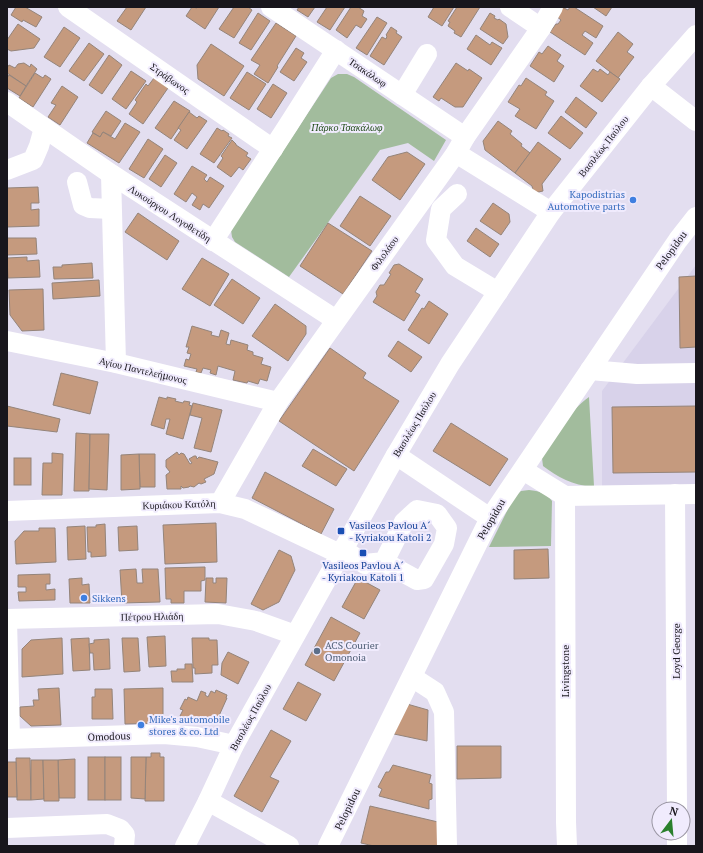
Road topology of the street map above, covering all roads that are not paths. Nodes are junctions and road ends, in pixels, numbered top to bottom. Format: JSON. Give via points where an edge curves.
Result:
{"nodes":[{"id":1,"x":68,"y":7,"type":"edge"},
{"id":2,"x":271,"y":7,"type":"edge"},
{"id":3,"x":510,"y":7,"type":"edge"},
{"id":4,"x":553,"y":7,"type":"edge"},
{"id":5,"x":541,"y":28,"type":"junction"},
{"id":6,"x":696,"y":35,"type":"edge"},
{"id":7,"x":336,"y":50,"type":"junction"},
{"id":8,"x":427,"y":54,"type":"dead end"},
{"id":9,"x":651,"y":86,"type":"junction"},
{"id":10,"x":402,"y":95,"type":"junction"},
{"id":11,"x":7,"y":102,"type":"edge"},
{"id":12,"x":696,"y":120,"type":"edge"},
{"id":13,"x":44,"y":128,"type":"junction"},
{"id":14,"x":460,"y":145,"type":"junction"},
{"id":15,"x":273,"y":149,"type":"junction"},
{"id":16,"x":7,"y":170,"type":"edge"},
{"id":17,"x":110,"y":174,"type":"junction"},
{"id":18,"x":77,"y":182,"type":"dead end"},
{"id":19,"x":457,"y":194,"type":"dead end"},
{"id":20,"x":111,"y":210,"type":"junction"},
{"id":21,"x":551,"y":212,"type":"junction"},
{"id":22,"x":696,"y":218,"type":"edge"},
{"id":23,"x":687,"y":239,"type":"edge"},
{"id":24,"x":213,"y":241,"type":"junction"},
{"id":25,"x":498,"y":292,"type":"junction"},
{"id":26,"x":336,"y":320,"type":"junction"},
{"id":27,"x":7,"y":341,"type":"edge"},
{"id":28,"x":116,"y":363,"type":"junction"},
{"id":29,"x":590,"y":370,"type":"junction"},
{"id":30,"x":696,"y":373,"type":"edge"},
{"id":31,"x":278,"y":402,"type":"junction"},
{"id":32,"x":396,"y":455,"type":"junction"},
{"id":33,"x":522,"y":470,"type":"junction"},
{"id":34,"x":675,"y":494,"type":"junction"},
{"id":35,"x":696,"y":494,"type":"edge"},
{"id":36,"x":565,"y":496,"type":"junction"},
{"id":37,"x":220,"y":503,"type":"junction"},
{"id":38,"x":7,"y":511,"type":"edge"},
{"id":39,"x":490,"y":518,"type":"junction"},
{"id":40,"x":341,"y":552,"type":"junction"},
{"id":41,"x":384,"y":562,"type":"dead end"},
{"id":42,"x":7,"y":619,"type":"edge"},
{"id":43,"x":295,"y":635,"type":"junction"},
{"id":44,"x":412,"y":677,"type":"junction"},
{"id":45,"x":9,"y":739,"type":"edge"},
{"id":46,"x":234,"y":745,"type":"junction"},
{"id":47,"x":208,"y":800,"type":"junction"},
{"id":48,"x":677,"y":801,"type":"edge"},
{"id":49,"x":8,"y":828,"type":"edge"},
{"id":50,"x":124,"y":846,"type":"edge"},
{"id":51,"x":185,"y":846,"type":"edge"},
{"id":52,"x":290,"y":846,"type":"edge"},
{"id":53,"x":328,"y":846,"type":"edge"},
{"id":54,"x":447,"y":846,"type":"edge"},
{"id":55,"x":567,"y":846,"type":"edge"}],
"edges":[{"from":1,"to":15,"type":"street","name":"Στράβωνος"},
{"from":2,"to":7,"type":"street","name":"Τσακάλωφ"},
{"from":3,"to":5,"type":"street"},
{"from":4,"to":5,"type":"street","name":"Φιλολάου"},
{"from":5,"to":14,"type":"street","name":"Φιλολάου"},
{"from":6,"to":9,"type":"street","name":"Βασιλέως Παύλου"},
{"from":7,"to":10,"type":"street","name":"Τσακάλωφ"},
{"from":7,"to":15,"type":"street"},
{"from":8,"to":10,"type":"street"},
{"from":9,"to":12,"type":"street"},
{"from":9,"to":21,"type":"street","name":"Βασιλέως Παύλου"},
{"from":10,"to":14,"type":"street","name":"Τσακάλωφ"},
{"from":11,"to":13,"type":"street","name":"Λυκούργου Λογοθετίδη"},
{"from":13,"to":16,"type":"street","via":[[33,160]]},
{"from":13,"to":17,"type":"street","name":"Λυκούργου Λογοθετίδη"},
{"from":14,"to":21,"type":"street","name":"Τσακάλωφ"},
{"from":14,"to":26,"type":"street","name":"Φιλολάου"},
{"from":15,"to":24,"type":"street"},
{"from":17,"to":20,"type":"street"},
{"from":17,"to":24,"type":"street","name":"Λυκούργου Λογοθετίδη"},
{"from":18,"to":20,"type":"street","via":[[83,205]]},
{"from":19,"to":25,"type":"street","via":[[441,209],[436,240],[455,266]]},
{"from":20,"to":28,"type":"street"},
{"from":21,"to":25,"type":"street","name":"Βασιλέως Παύλου"},
{"from":22,"to":23,"type":"street","name":"Pelopidou"},
{"from":23,"to":29,"type":"street","name":"Pelopidou"},
{"from":24,"to":26,"type":"street","name":"Λυκούργου Λογοθετίδη"},
{"from":25,"to":32,"type":"street","name":"Βασιλέως Παύλου","via":[[450,364]]},
{"from":26,"to":31,"type":"street","name":"Φιλολάου"},
{"from":27,"to":28,"type":"street","name":"Αγίου Παντελεήμονος"},
{"from":28,"to":31,"type":"street","name":"Αγίου Παντελεήμονος"},
{"from":29,"to":30,"type":"street","via":[[637,374]]},
{"from":29,"to":33,"type":"street","name":"Pelopidou"},
{"from":31,"to":37,"type":"street","name":"Φιλολάου"},
{"from":32,"to":39,"type":"street"},
{"from":32,"to":40,"type":"street","name":"Βασιλέως Παύλου"},
{"from":33,"to":36,"type":"street"},
{"from":33,"to":39,"type":"street","name":"Pelopidou"},
{"from":34,"to":35,"type":"street"},
{"from":34,"to":36,"type":"street"},
{"from":34,"to":48,"type":"street","name":"Loyd George"},
{"from":36,"to":55,"type":"street","name":"Livingstone"},
{"from":37,"to":38,"type":"street","name":"Κυριάκου Κατόλη"},
{"from":37,"to":40,"type":"street","name":"Κυριάκου Κατόλη","via":[[244,509]]},
{"from":39,"to":44,"type":"street","name":"Pelopidou"},
{"from":40,"to":41,"type":"street","name":"Κυριάκου Κατόλη","via":[[365,564]]},
{"from":40,"to":43,"type":"street","name":"Βασιλέως Παύλου"},
{"from":42,"to":43,"type":"street","name":"Πέτρου Ηλιάδη","via":[[218,614],[256,621]]},
{"from":42,"to":45,"type":"street"},
{"from":43,"to":46,"type":"street","name":"Βασιλέως Παύλου"},
{"from":44,"to":53,"type":"street","name":"Pelopidou"},
{"from":44,"to":54,"type":"street","via":[[435,692],[444,712]]},
{"from":45,"to":46,"type":"street","name":"Omodous","via":[[164,734],[197,737]]},
{"from":46,"to":47,"type":"street","name":"Βασιλέως Παύλου"},
{"from":47,"to":51,"type":"street","name":"Βασιλέως Παύλου"},
{"from":47,"to":52,"type":"street"},
{"from":49,"to":50,"type":"street","via":[[107,824],[125,835]]}]}
